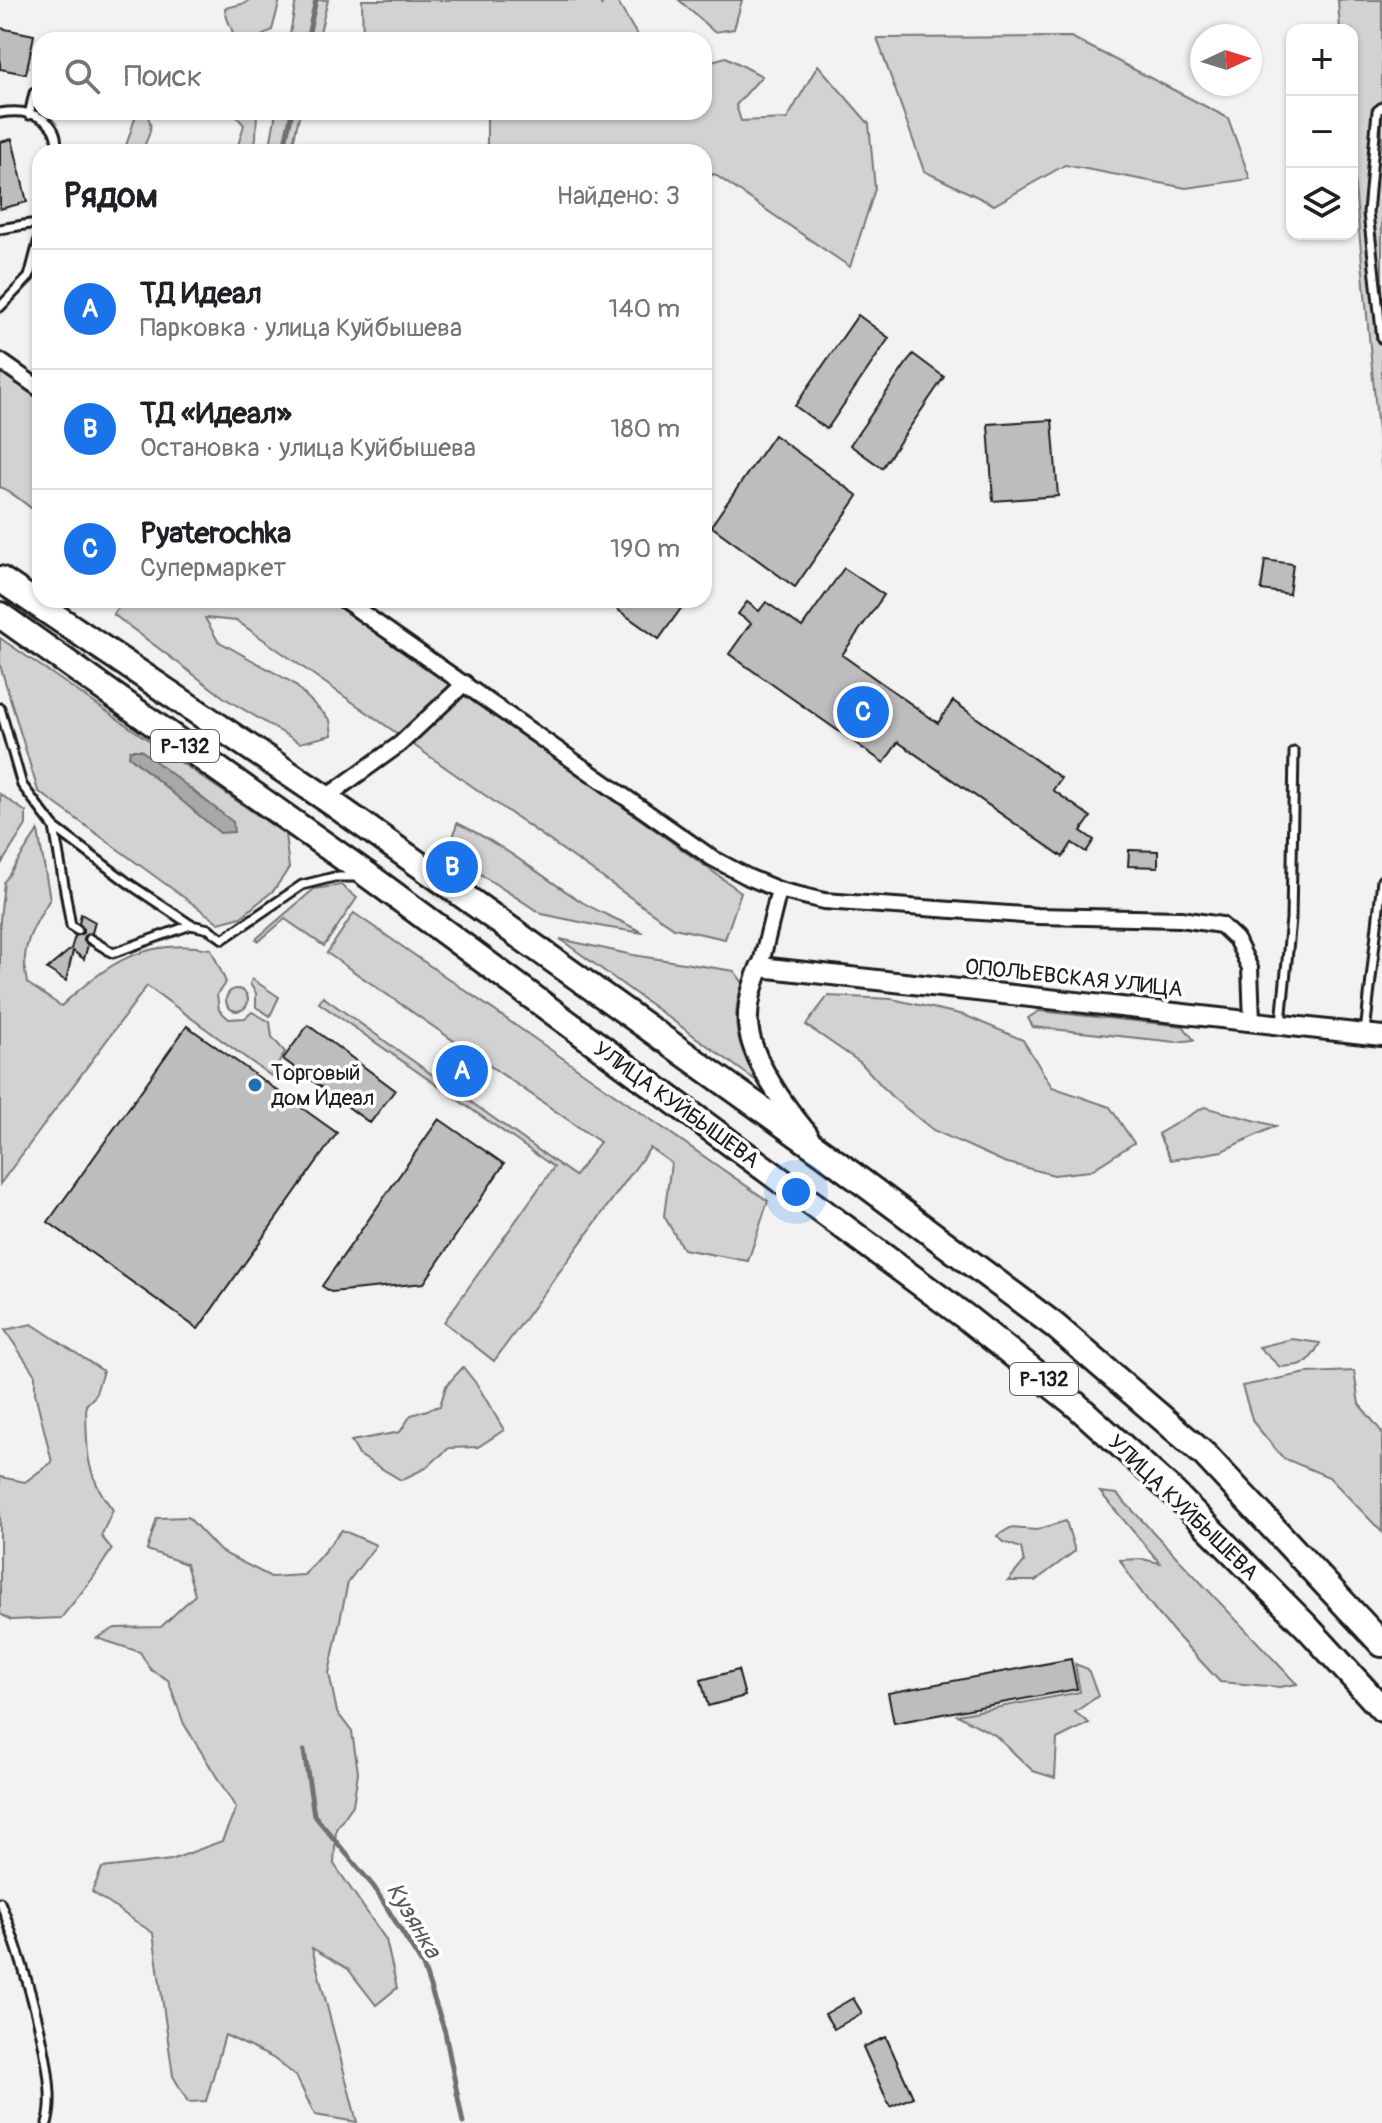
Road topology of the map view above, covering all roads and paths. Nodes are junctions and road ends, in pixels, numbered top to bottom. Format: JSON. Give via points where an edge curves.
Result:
{"nodes":[{"id":1,"x":32,"y":102,"type":"edge"},
{"id":2,"x":1382,"y":107,"type":"edge"},
{"id":3,"x":0,"y":113,"type":"edge"},
{"id":4,"x":29,"y":115,"type":"junction"},
{"id":5,"x":32,"y":116,"type":"edge"},
{"id":6,"x":46,"y":120,"type":"edge"},
{"id":7,"x":57,"y":144,"type":"edge"},
{"id":8,"x":32,"y":224,"type":"edge"},
{"id":9,"x":0,"y":229,"type":"edge"},
{"id":10,"x":32,"y":266,"type":"edge"},
{"id":11,"x":0,"y":307,"type":"edge"},
{"id":12,"x":1382,"y":339,"type":"edge"},
{"id":13,"x":0,"y":361,"type":"edge"},
{"id":14,"x":32,"y":383,"type":"edge"},
{"id":15,"x":0,"y":579,"type":"edge"},
{"id":16,"x":32,"y":601,"type":"edge"},
{"id":17,"x":43,"y":608,"type":"edge"},
{"id":18,"x":356,"y":608,"type":"edge"},
{"id":19,"x":0,"y":615,"type":"edge"},
{"id":20,"x":465,"y":683,"type":"junction"},
{"id":21,"x":0,"y":708,"type":"edge"},
{"id":22,"x":1294,"y":752,"type":"dead end"},
{"id":23,"x":325,"y":798,"type":"junction"},
{"id":24,"x":54,"y":827,"type":"junction"},
{"id":25,"x":369,"y":876,"type":"junction"},
{"id":26,"x":1382,"y":880,"type":"edge"},
{"id":27,"x":779,"y":890,"type":"junction"},
{"id":28,"x":191,"y":925,"type":"junction"},
{"id":29,"x":77,"y":930,"type":"dead end"},
{"id":30,"x":90,"y":939,"type":"dead end"},
{"id":31,"x":760,"y":967,"type":"junction"},
{"id":32,"x":1252,"y":1021,"type":"junction"},
{"id":33,"x":1281,"y":1025,"type":"junction"},
{"id":34,"x":1374,"y":1035,"type":"edge"},
{"id":35,"x":826,"y":1155,"type":"junction"},
{"id":36,"x":1382,"y":1644,"type":"edge"},
{"id":37,"x":1382,"y":1709,"type":"edge"},
{"id":38,"x":0,"y":1902,"type":"edge"},
{"id":39,"x":47,"y":2123,"type":"edge"}],
"edges":[{"from":1,"to":4,"type":"lane"},
{"from":2,"to":12,"type":"lane","via":[[1377,111],[1368,213]]},
{"from":3,"to":4,"type":"lane"},
{"from":4,"to":5,"type":"lane"},
{"from":6,"to":7,"type":"lane","via":[[55,129]]},
{"from":8,"to":9,"type":"lane"},
{"from":10,"to":11,"type":"lane","via":[[29,277]]},
{"from":13,"to":14,"type":"street"},
{"from":15,"to":16,"type":"highway","name":"УЛИЦА КУЙБЫШЕВА","number":"Р-132"},
{"from":17,"to":23,"type":"highway","name":"УЛИЦА КУЙБЫШЕВА","number":"Р-132"},
{"from":18,"to":20,"type":"street"},
{"from":19,"to":25,"type":"highway","name":"УЛИЦА КУЙБЫШЕВА","number":"Р-132"},
{"from":20,"to":23,"type":"street","via":[[400,744]]},
{"from":20,"to":27,"type":"street","via":[[712,858]]},
{"from":21,"to":24,"type":"lane","via":[[22,785]]},
{"from":22,"to":33,"type":"lane","via":[[1291,919]]},
{"from":23,"to":35,"type":"highway","name":"УЛИЦА КУЙБЫШЕВА","number":"Р-132"},
{"from":24,"to":28,"type":"lane"},
{"from":24,"to":29,"type":"lane","via":[[71,926]]},
{"from":25,"to":28,"type":"lane","via":[[302,885],[223,939]]},
{"from":25,"to":37,"type":"highway","name":"УЛИЦА КУЙБЫШЕВА","number":"Р-132","via":[[967,1318],[1075,1404],[1174,1493]]},
{"from":26,"to":34,"type":"lane"},
{"from":27,"to":31,"type":"street"},
{"from":27,"to":32,"type":"street","via":[[824,901],[1221,925],[1236,939],[1250,968]]},
{"from":28,"to":30,"type":"lane","via":[[113,953]]},
{"from":31,"to":32,"type":"street","name":"ОПОЛЬЕВСКАЯ УЛИЦА"},
{"from":31,"to":35,"type":"street","via":[[748,1024],[754,1051],[794,1118]]},
{"from":32,"to":33,"type":"street","name":"ОПОЛЬЕВСКАЯ УЛИЦА"},
{"from":33,"to":34,"type":"street","name":"ОПОЛЬЕВСКАЯ УЛИЦА"},
{"from":35,"to":36,"type":"highway","name":"УЛИЦА КУЙБЫШЕВА","number":"Р-132","via":[[1054,1325],[1205,1455]]},
{"from":38,"to":39,"type":"lane","via":[[40,2029],[51,2091]]}]}
